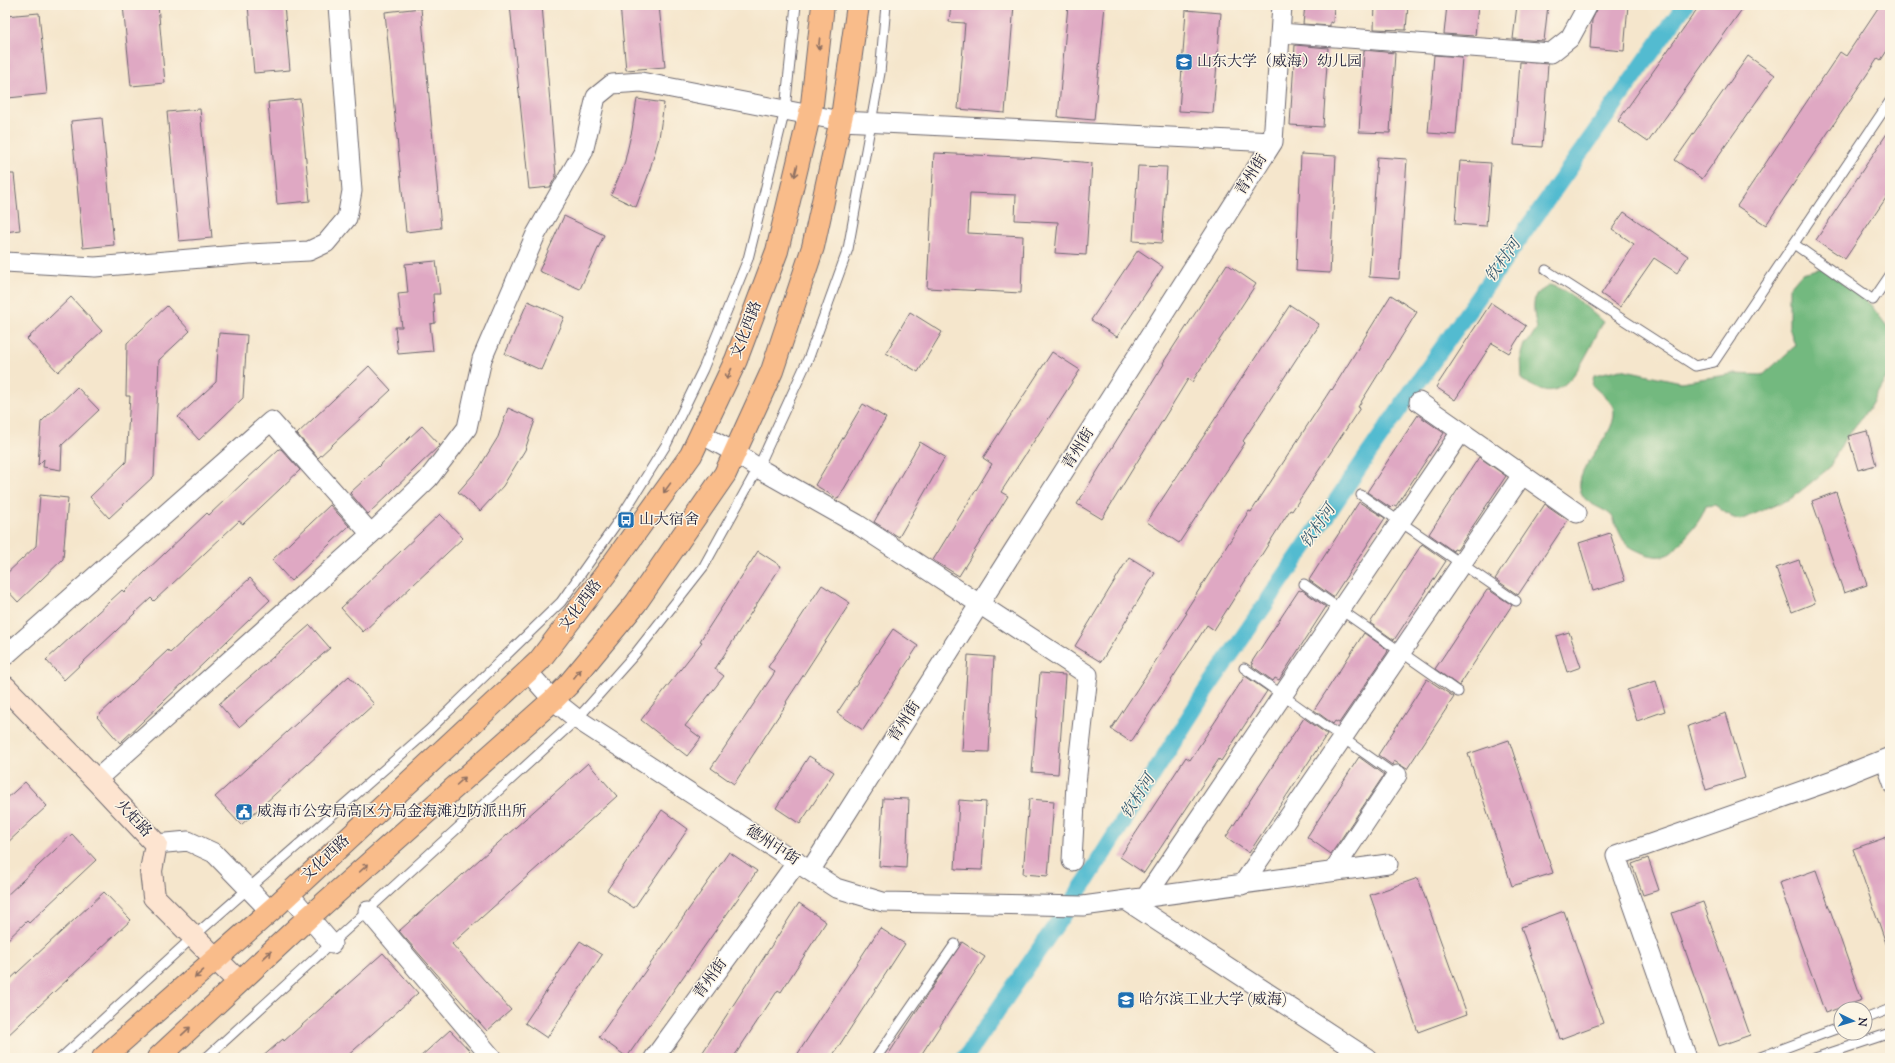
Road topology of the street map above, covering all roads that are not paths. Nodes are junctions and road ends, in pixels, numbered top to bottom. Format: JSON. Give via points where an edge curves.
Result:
{"nodes":[{"id":1,"x":338,"y":5,"type":"edge"},
{"id":2,"x":796,"y":5,"type":"edge"},
{"id":3,"x":823,"y":5,"type":"edge"},
{"id":4,"x":858,"y":5,"type":"edge"},
{"id":5,"x":886,"y":5,"type":"edge"},
{"id":6,"x":1282,"y":5,"type":"edge"},
{"id":7,"x":1588,"y":5,"type":"edge"},
{"id":8,"x":1280,"y":33,"type":"junction"},
{"id":9,"x":1890,"y":101,"type":"edge"},
{"id":10,"x":785,"y":110,"type":"junction"},
{"id":11,"x":810,"y":115,"type":"junction"},
{"id":12,"x":841,"y":121,"type":"junction"},
{"id":13,"x":872,"y":121,"type":"junction"},
{"id":14,"x":1273,"y":142,"type":"junction"},
{"id":15,"x":1794,"y":244,"type":"junction"},
{"id":16,"x":5,"y":262,"type":"edge"},
{"id":17,"x":1546,"y":270,"type":"dead end"},
{"id":18,"x":1890,"y":275,"type":"edge"},
{"id":19,"x":1419,"y":402,"type":"dead end"},
{"id":20,"x":1461,"y":432,"type":"junction"},
{"id":21,"x":701,"y":434,"type":"junction"},
{"id":22,"x":734,"y":452,"type":"junction"},
{"id":23,"x":758,"y":468,"type":"junction"},
{"id":24,"x":1522,"y":475,"type":"junction"},
{"id":25,"x":1361,"y":495,"type":"dead end"},
{"id":26,"x":1577,"y":513,"type":"dead end"},
{"id":27,"x":1400,"y":522,"type":"junction"},
{"id":28,"x":371,"y":534,"type":"junction"},
{"id":29,"x":1461,"y":564,"type":"junction"},
{"id":30,"x":1304,"y":584,"type":"dead end"},
{"id":31,"x":1516,"y":601,"type":"dead end"},
{"id":32,"x":980,"y":604,"type":"junction"},
{"id":33,"x":1340,"y":610,"type":"junction"},
{"id":34,"x":1401,"y":652,"type":"junction"},
{"id":35,"x":5,"y":656,"type":"edge"},
{"id":36,"x":1244,"y":668,"type":"dead end"},
{"id":37,"x":528,"y":672,"type":"junction"},
{"id":38,"x":5,"y":686,"type":"edge"},
{"id":39,"x":1458,"y":692,"type":"dead end"},
{"id":40,"x":1283,"y":695,"type":"junction"},
{"id":41,"x":553,"y":700,"type":"junction"},
{"id":42,"x":577,"y":719,"type":"junction"},
{"id":43,"x":1342,"y":738,"type":"junction"},
{"id":44,"x":1885,"y":759,"type":"edge"},
{"id":45,"x":1400,"y":778,"type":"joint"},
{"id":46,"x":96,"y":780,"type":"junction"},
{"id":47,"x":1890,"y":789,"type":"edge"},
{"id":48,"x":156,"y":844,"type":"junction"},
{"id":49,"x":1072,"y":861,"type":"dead end"},
{"id":50,"x":1388,"y":864,"type":"dead end"},
{"id":51,"x":804,"y":866,"type":"junction"},
{"id":52,"x":1333,"y":871,"type":"junction"},
{"id":53,"x":1242,"y":884,"type":"junction"},
{"id":54,"x":248,"y":888,"type":"junction"},
{"id":55,"x":289,"y":894,"type":"junction"},
{"id":56,"x":1145,"y":898,"type":"junction"},
{"id":57,"x":1127,"y":901,"type":"junction"},
{"id":58,"x":270,"y":911,"type":"junction"},
{"id":59,"x":368,"y":911,"type":"junction"},
{"id":60,"x":309,"y":917,"type":"junction"},
{"id":61,"x":193,"y":937,"type":"junction"},
{"id":62,"x":332,"y":944,"type":"junction"},
{"id":63,"x":954,"y":944,"type":"dead end"},
{"id":64,"x":215,"y":959,"type":"junction"},
{"id":65,"x":239,"y":982,"type":"junction"},
{"id":66,"x":1890,"y":1009,"type":"edge"},
{"id":67,"x":1873,"y":1016,"type":"edge"},
{"id":68,"x":1833,"y":1031,"type":"edge"},
{"id":69,"x":1890,"y":1033,"type":"edge"},
{"id":70,"x":107,"y":1057,"type":"edge"},
{"id":71,"x":61,"y":1058,"type":"edge"},
{"id":72,"x":158,"y":1058,"type":"edge"},
{"id":73,"x":206,"y":1058,"type":"edge"},
{"id":74,"x":492,"y":1058,"type":"edge"},
{"id":75,"x":654,"y":1058,"type":"edge"},
{"id":76,"x":876,"y":1058,"type":"edge"},
{"id":77,"x":1367,"y":1058,"type":"edge"},
{"id":78,"x":1687,"y":1058,"type":"edge"},
{"id":79,"x":1758,"y":1058,"type":"edge"},
{"id":80,"x":1815,"y":1058,"type":"edge"}],
"edges":[{"from":1,"to":16,"type":"street","via":[[352,191],[347,218],[326,243],[309,251],[95,267]]},
{"from":2,"to":10,"type":"lane"},
{"from":3,"to":11,"type":"main road","name":"文化西路","one_way":true},
{"from":4,"to":12,"type":"main road","name":"文化西路"},
{"from":5,"to":13,"type":"lane","via":[[880,73]]},
{"from":6,"to":8,"type":"street","name":"青州街"},
{"from":7,"to":8,"type":"street","via":[[1570,38],[1552,53]]},
{"from":8,"to":14,"type":"street","name":"青州街"},
{"from":9,"to":15,"type":"lane"},
{"from":10,"to":11,"type":"street"},
{"from":10,"to":28,"type":"street","via":[[641,82],[612,84],[596,97],[583,152],[536,234],[482,359],[467,428],[428,479]]},
{"from":10,"to":54,"type":"lane","via":[[748,259],[703,369],[666,445],[619,520],[561,602],[428,731]]},
{"from":11,"to":12,"type":"street"},
{"from":11,"to":21,"type":"main road","name":"文化西路","one_way":true,"via":[[777,251],[736,360]]},
{"from":12,"to":13,"type":"street"},
{"from":12,"to":22,"type":"main road","name":"文化西路","via":[[813,247],[772,371]]},
{"from":13,"to":14,"type":"street"},
{"from":13,"to":23,"type":"lane","via":[[848,248],[809,357]]},
{"from":14,"to":32,"type":"street","name":"青州街"},
{"from":15,"to":17,"type":"lane","via":[[1714,362],[1695,366]]},
{"from":15,"to":18,"type":"lane","via":[[1873,300]]},
{"from":19,"to":20,"type":"street"},
{"from":20,"to":24,"type":"street"},
{"from":20,"to":27,"type":"street"},
{"from":21,"to":22,"type":"street"},
{"from":21,"to":37,"type":"main road","name":"文化西路","one_way":true,"via":[[691,455],[607,572],[540,661]]},
{"from":22,"to":23,"type":"street"},
{"from":41,"to":22,"type":"main road","name":"文化西路","one_way":true,"via":[[636,603],[725,474]]},
{"from":23,"to":32,"type":"street","via":[[857,524]]},
{"from":23,"to":42,"type":"lane","via":[[704,566],[635,654]]},
{"from":24,"to":26,"type":"street"},
{"from":24,"to":29,"type":"street"},
{"from":25,"to":27,"type":"lane"},
{"from":27,"to":29,"type":"lane"},
{"from":27,"to":33,"type":"street"},
{"from":28,"to":35,"type":"street","via":[[271,421]]},
{"from":28,"to":46,"type":"street"},
{"from":29,"to":31,"type":"lane"},
{"from":29,"to":34,"type":"street"},
{"from":30,"to":33,"type":"lane"},
{"from":32,"to":49,"type":"street","via":[[1088,675],[1076,783]]},
{"from":32,"to":51,"type":"street","name":"青州街"},
{"from":33,"to":34,"type":"lane"},
{"from":33,"to":40,"type":"street"},
{"from":34,"to":39,"type":"lane"},
{"from":34,"to":43,"type":"street"},
{"from":36,"to":40,"type":"lane"},
{"from":37,"to":41,"type":"street","name":"德州中街"},
{"from":37,"to":55,"type":"main road","name":"文化西路"},
{"from":38,"to":46,"type":"main road","name":"火炬路"},
{"from":40,"to":43,"type":"lane"},
{"from":40,"to":56,"type":"street"},
{"from":41,"to":42,"type":"street","name":"德州中街"},
{"from":60,"to":41,"type":"main road","name":"文化西路","one_way":true},
{"from":42,"to":51,"type":"street","name":"德州中街"},
{"from":42,"to":59,"type":"lane"},
{"from":43,"to":45,"type":"lane"},
{"from":43,"to":53,"type":"street"},
{"from":44,"to":47,"type":"lane"},
{"from":44,"to":78,"type":"street","via":[[1833,780],[1616,856]]},
{"from":45,"to":52,"type":"street"},
{"from":46,"to":48,"type":"main road","name":"火炬路"},
{"from":48,"to":54,"type":"street","via":[[188,841],[214,853]]},
{"from":48,"to":61,"type":"main road","name":"火炬路","via":[[151,871],[154,897]]},
{"from":50,"to":52,"type":"street","name":"德州中街"},
{"from":51,"to":57,"type":"street","name":"德州中街","via":[[836,888],[882,902],[1083,906]]},
{"from":51,"to":75,"type":"street","name":"青州街"},
{"from":52,"to":53,"type":"street","name":"德州中街"},
{"from":53,"to":56,"type":"street","name":"德州中街"},
{"from":54,"to":58,"type":"street"},
{"from":54,"to":61,"type":"lane"},
{"from":55,"to":58,"type":"main road","name":"文化西路"},
{"from":55,"to":60,"type":"street"},
{"from":56,"to":57,"type":"street","name":"德州中街"},
{"from":57,"to":77,"type":"street"},
{"from":58,"to":64,"type":"main road","name":"文化西路"},
{"from":59,"to":62,"type":"lane"},
{"from":59,"to":74,"type":"street"},
{"from":60,"to":62,"type":"street"},
{"from":65,"to":60,"type":"main road","name":"文化西路","one_way":true},
{"from":61,"to":64,"type":"main road","name":"火炬路"},
{"from":61,"to":71,"type":"lane"},
{"from":62,"to":73,"type":"lane"},
{"from":63,"to":76,"type":"lane"},
{"from":64,"to":65,"type":"main road","name":"火炬路"},
{"from":64,"to":70,"type":"main road","name":"文化西路","one_way":true},
{"from":72,"to":65,"type":"main road","name":"文化西路","one_way":true},
{"from":66,"to":67,"type":"lane"},
{"from":68,"to":79,"type":"lane"},
{"from":69,"to":80,"type":"lane"}]}
